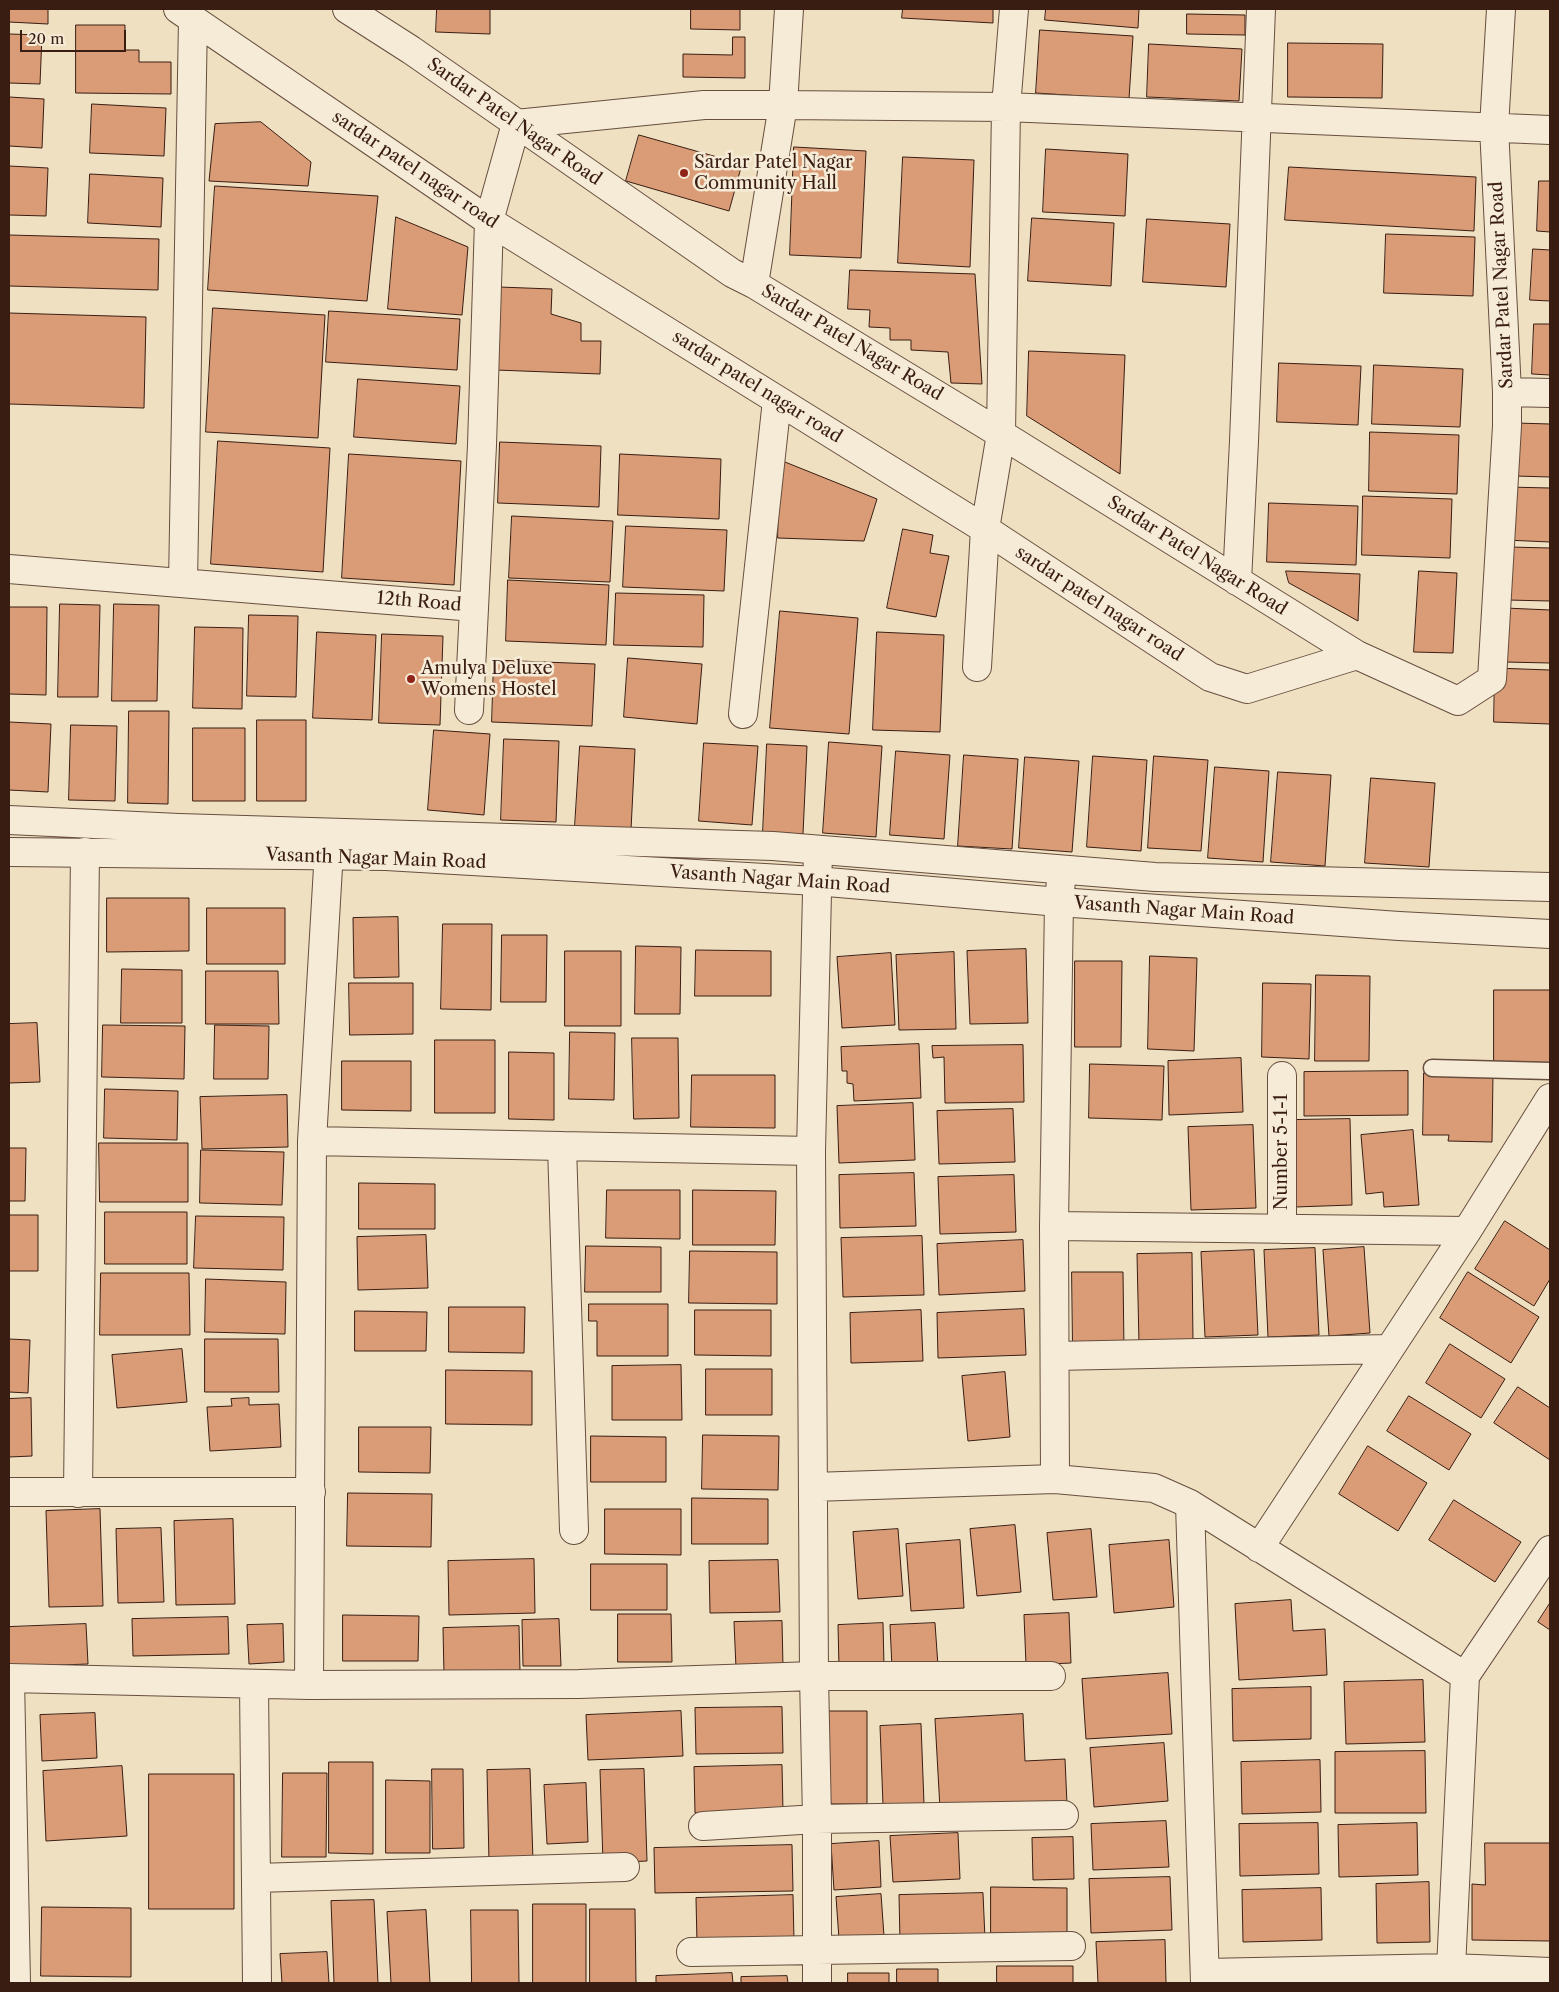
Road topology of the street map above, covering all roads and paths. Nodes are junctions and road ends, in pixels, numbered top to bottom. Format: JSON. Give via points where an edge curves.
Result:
{"nodes":[{"id":1,"x":347,"y":9,"type":"edge"},
{"id":2,"x":789,"y":9,"type":"edge"},
{"id":3,"x":1014,"y":9,"type":"edge"},
{"id":4,"x":1260,"y":9,"type":"edge"},
{"id":5,"x":1500,"y":9,"type":"edge"},
{"id":6,"x":185,"y":14,"type":"edge"},
{"id":7,"x":783,"y":105,"type":"junction"},
{"id":8,"x":1006,"y":107,"type":"junction"},
{"id":9,"x":1256,"y":117,"type":"junction"},
{"id":10,"x":516,"y":124,"type":"junction"},
{"id":11,"x":1494,"y":127,"type":"junction"},
{"id":12,"x":1550,"y":130,"type":"edge"},
{"id":13,"x":489,"y":221,"type":"junction"},
{"id":14,"x":754,"y":284,"type":"junction"},
{"id":15,"x":1507,"y":392,"type":"junction"},
{"id":16,"x":1550,"y":393,"type":"edge"},
{"id":17,"x":777,"y":400,"type":"junction"},
{"id":18,"x":1001,"y":434,"type":"junction"},
{"id":19,"x":985,"y":529,"type":"junction"},
{"id":20,"x":9,"y":569,"type":"edge"},
{"id":21,"x":1237,"y":581,"type":"junction"},
{"id":22,"x":183,"y":583,"type":"junction"},
{"id":23,"x":474,"y":607,"type":"junction"},
{"id":24,"x":1357,"y":655,"type":"junction"},
{"id":25,"x":977,"y":667,"type":"dead end"},
{"id":26,"x":469,"y":710,"type":"dead end"},
{"id":27,"x":744,"y":714,"type":"dead end"},
{"id":28,"x":9,"y":820,"type":"edge"},
{"id":29,"x":329,"y":844,"type":"junction"},
{"id":30,"x":818,"y":850,"type":"junction"},
{"id":31,"x":9,"y":852,"type":"edge"},
{"id":32,"x":85,"y":852,"type":"junction"},
{"id":33,"x":1062,"y":870,"type":"junction"},
{"id":34,"x":816,"y":881,"type":"junction"},
{"id":35,"x":1550,"y":886,"type":"edge"},
{"id":36,"x":1058,"y":902,"type":"junction"},
{"id":37,"x":1550,"y":934,"type":"edge"},
{"id":38,"x":1432,"y":1068,"type":"dead end"},
{"id":39,"x":1550,"y":1071,"type":"edge"},
{"id":40,"x":1282,"y":1076,"type":"dead end"},
{"id":41,"x":1550,"y":1098,"type":"edge"},
{"id":42,"x":312,"y":1141,"type":"junction"},
{"id":43,"x":562,"y":1146,"type":"junction"},
{"id":44,"x":812,"y":1151,"type":"junction"},
{"id":45,"x":1054,"y":1226,"type":"junction"},
{"id":46,"x":1282,"y":1228,"type":"junction"},
{"id":47,"x":1467,"y":1230,"type":"junction"},
{"id":48,"x":1389,"y":1349,"type":"junction"},
{"id":49,"x":1055,"y":1356,"type":"junction"},
{"id":50,"x":1055,"y":1479,"type":"junction"},
{"id":51,"x":813,"y":1487,"type":"junction"},
{"id":52,"x":9,"y":1492,"type":"edge"},
{"id":53,"x":78,"y":1492,"type":"junction"},
{"id":54,"x":310,"y":1492,"type":"junction"},
{"id":55,"x":1190,"y":1504,"type":"junction"},
{"id":56,"x":574,"y":1530,"type":"dead end"},
{"id":57,"x":1259,"y":1548,"type":"junction"},
{"id":58,"x":1550,"y":1550,"type":"edge"},
{"id":59,"x":814,"y":1676,"type":"junction"},
{"id":60,"x":1051,"y":1676,"type":"dead end"},
{"id":61,"x":1465,"y":1676,"type":"junction"},
{"id":62,"x":9,"y":1678,"type":"edge"},
{"id":63,"x":254,"y":1684,"type":"junction"},
{"id":64,"x":309,"y":1684,"type":"junction"},
{"id":65,"x":1064,"y":1815,"type":"dead end"},
{"id":66,"x":817,"y":1819,"type":"junction"},
{"id":67,"x":703,"y":1826,"type":"dead end"},
{"id":68,"x":625,"y":1867,"type":"dead end"},
{"id":69,"x":256,"y":1878,"type":"junction"},
{"id":70,"x":1071,"y":1946,"type":"dead end"},
{"id":71,"x":817,"y":1951,"type":"junction"},
{"id":72,"x":691,"y":1952,"type":"dead end"},
{"id":73,"x":1451,"y":1968,"type":"junction"},
{"id":74,"x":1550,"y":1972,"type":"edge"},
{"id":75,"x":1205,"y":1978,"type":"edge"},
{"id":76,"x":16,"y":1983,"type":"edge"},
{"id":77,"x":256,"y":1983,"type":"edge"},
{"id":78,"x":817,"y":1983,"type":"edge"}],
"edges":[{"from":1,"to":10,"type":"street","name":"Sardar Patel Nagar Road","via":[[412,50]]},
{"from":2,"to":7,"type":"street"},
{"from":3,"to":8,"type":"street"},
{"from":4,"to":9,"type":"street"},
{"from":5,"to":11,"type":"street","name":"Sardar Patel Nagar Road"},
{"from":6,"to":13,"type":"street","name":"sardar patel nagar road"},
{"from":6,"to":22,"type":"street"},
{"from":7,"to":8,"type":"street"},
{"from":7,"to":10,"type":"street","via":[[704,105]]},
{"from":7,"to":14,"type":"street"},
{"from":8,"to":9,"type":"street"},
{"from":8,"to":18,"type":"street"},
{"from":9,"to":11,"type":"street"},
{"from":9,"to":21,"type":"street"},
{"from":10,"to":13,"type":"street","name":"12th Road"},
{"from":10,"to":14,"type":"street","name":"Sardar Patel Nagar Road","via":[[732,273]]},
{"from":11,"to":12,"type":"street"},
{"from":11,"to":15,"type":"street","name":"Sardar Patel Nagar Road"},
{"from":13,"to":17,"type":"street","name":"sardar patel nagar road"},
{"from":13,"to":23,"type":"street","name":"12th Road"},
{"from":14,"to":18,"type":"street","name":"Sardar Patel Nagar Road"},
{"from":15,"to":16,"type":"street"},
{"from":15,"to":24,"type":"street","name":"Sardar Patel Nagar Road","via":[[1492,679],[1458,701]]},
{"from":17,"to":19,"type":"street","name":"sardar patel nagar road"},
{"from":17,"to":27,"type":"street"},
{"from":18,"to":19,"type":"street"},
{"from":18,"to":21,"type":"street","name":"Sardar Patel Nagar Road"},
{"from":19,"to":24,"type":"street","name":"sardar patel nagar road","via":[[1210,676],[1247,688]]},
{"from":19,"to":25,"type":"street"},
{"from":20,"to":22,"type":"street","name":"12th Road"},
{"from":21,"to":24,"type":"street","name":"Sardar Patel Nagar Road"},
{"from":22,"to":23,"type":"street","name":"12th Road"},
{"from":23,"to":26,"type":"street"},
{"from":28,"to":29,"type":"street","name":"Vasanth Nagar Main Road","via":[[179,828]]},
{"from":29,"to":30,"type":"street","name":"Vasanth Nagar Main Road","via":[[764,846]]},
{"from":29,"to":32,"type":"street","name":"Vasanth Nagar Main Road"},
{"from":29,"to":34,"type":"street","name":"Vasanth Nagar Main Road","via":[[386,856]]},
{"from":29,"to":42,"type":"street"},
{"from":30,"to":33,"type":"street","name":"Vasanth Nagar Main Road"},
{"from":30,"to":34,"type":"street"},
{"from":31,"to":32,"type":"street","name":"Vasanth Nagar Main Road"},
{"from":32,"to":53,"type":"street"},
{"from":33,"to":35,"type":"street","name":"Vasanth Nagar Main Road","via":[[1154,877]]},
{"from":33,"to":36,"type":"street"},
{"from":34,"to":36,"type":"street","name":"Vasanth Nagar Main Road"},
{"from":34,"to":44,"type":"street"},
{"from":36,"to":37,"type":"street","name":"Vasanth Nagar Main Road"},
{"from":36,"to":45,"type":"street"},
{"from":38,"to":39,"type":"lane"},
{"from":40,"to":46,"type":"street","name":"Number 5-1-1"},
{"from":41,"to":47,"type":"street"},
{"from":42,"to":43,"type":"street"},
{"from":42,"to":54,"type":"street"},
{"from":43,"to":44,"type":"street"},
{"from":43,"to":56,"type":"street"},
{"from":44,"to":51,"type":"street"},
{"from":45,"to":46,"type":"street"},
{"from":45,"to":49,"type":"street"},
{"from":46,"to":47,"type":"street"},
{"from":47,"to":48,"type":"street"},
{"from":48,"to":49,"type":"street"},
{"from":48,"to":57,"type":"street"},
{"from":49,"to":50,"type":"street"},
{"from":50,"to":51,"type":"street"},
{"from":50,"to":55,"type":"street","via":[[1154,1488]]},
{"from":51,"to":59,"type":"street"},
{"from":52,"to":53,"type":"street"},
{"from":53,"to":54,"type":"street"},
{"from":54,"to":64,"type":"street"},
{"from":55,"to":57,"type":"street"},
{"from":55,"to":75,"type":"street"},
{"from":57,"to":61,"type":"street"},
{"from":58,"to":61,"type":"street"},
{"from":59,"to":60,"type":"street"},
{"from":59,"to":64,"type":"street","via":[[579,1684]]},
{"from":59,"to":66,"type":"street"},
{"from":61,"to":73,"type":"street"},
{"from":62,"to":63,"type":"street"},
{"from":62,"to":76,"type":"street"},
{"from":63,"to":64,"type":"street"},
{"from":63,"to":69,"type":"street"},
{"from":65,"to":66,"type":"street"},
{"from":66,"to":67,"type":"street"},
{"from":66,"to":71,"type":"street"},
{"from":68,"to":69,"type":"street"},
{"from":69,"to":77,"type":"street"},
{"from":70,"to":71,"type":"street"},
{"from":71,"to":72,"type":"street"},
{"from":71,"to":78,"type":"street"},
{"from":73,"to":74,"type":"street"},
{"from":73,"to":75,"type":"street"}]}
